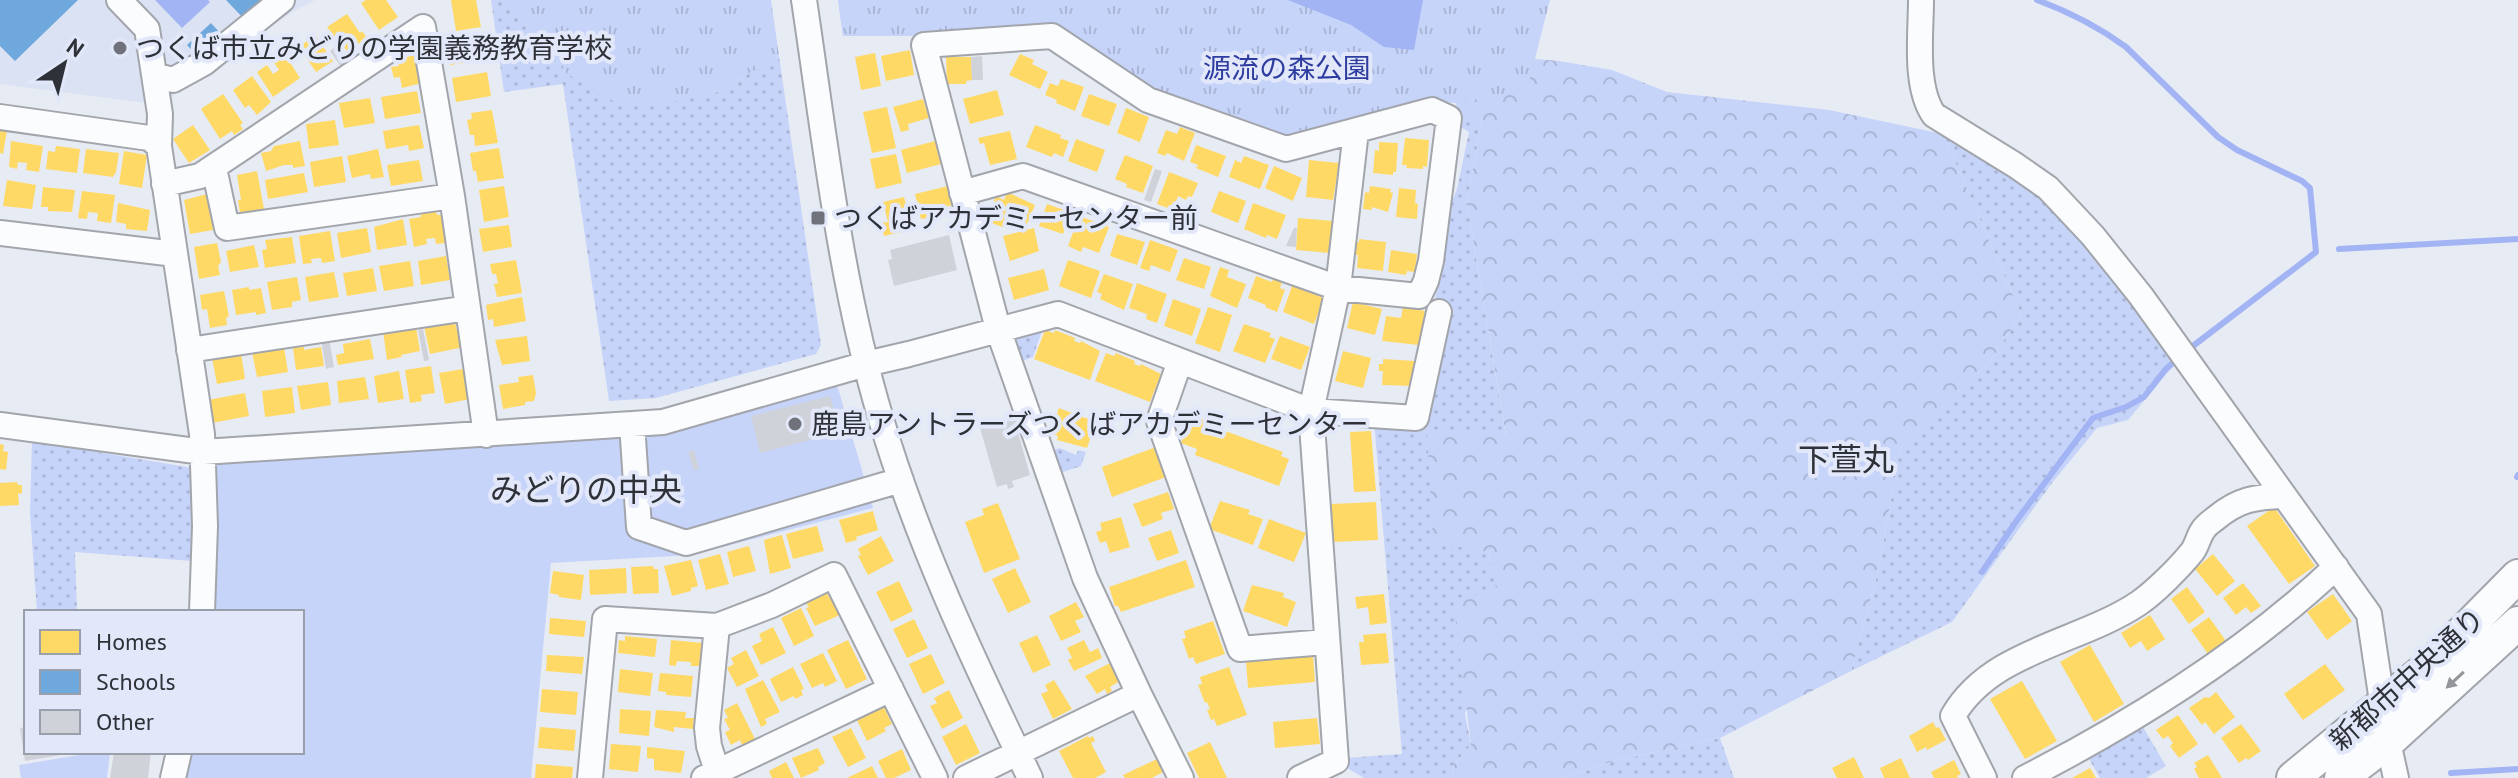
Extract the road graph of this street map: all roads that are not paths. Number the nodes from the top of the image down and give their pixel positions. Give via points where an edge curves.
1 (119, 0) edge
2 (282, 0) edge
3 (804, 0) edge
4 (1921, 0) edge
5 (154, 75) junction
6 (0, 117) edge
7 (1356, 131) junction
8 (159, 146) junction
9 (214, 168) junction
10 (164, 184) junction
11 (962, 193) junction
12 (452, 196) junction
13 (0, 233) edge
14 (175, 254) junction
15 (1338, 288) junction
16 (468, 308) junction
17 (1439, 312) dead end
18 (998, 329) junction
19 (189, 350) junction
20 (1180, 361) junction
21 (866, 364) junction
22 (1311, 411) junction
23 (632, 424) junction
24 (0, 425) edge
25 (486, 435) junction
26 (203, 452) junction
27 (901, 480) junction
28 (2284, 496) junction
29 (2336, 567) junction
30 (2518, 576) edge
31 (202, 610) edge
32 (2518, 623) edge
33 (717, 626) junction
34 (1326, 642) junction
35 (891, 689) junction
36 (1139, 694) junction
37 (2384, 705) junction
38 (2388, 742) junction
39 (1018, 753) junction
40 (179, 754) edge
41 (711, 775) edge
42 (173, 778) edge
43 (590, 778) edge
44 (935, 778) edge
45 (966, 778) edge
46 (1030, 778) edge
47 (1181, 778) edge
48 (1300, 778) edge
49 (1984, 778) edge
50 (2025, 778) edge
51 (2293, 778) edge
52 (2341, 778) edge
53 (2396, 778) edge

1 - 5 street via 147,29
2 - 5 street via 204,63 173,80
3 - 21 street
4 - 28 street via 1923,90 1934,115 2048,188 2074,213 2141,296
5 - 8 street
6 - 8 street via 149,138
7 - 11 street via 1286,149 1148,100 1052,36 924,45
7 - 15 street
7 - 15 street via 1432,110 1449,118 1431,261 1419,296
8 - 10 street
9 - 10 street
9 - 12 street via 227,228
9 - 12 street via 423,27
10 - 14 street
11 - 15 street via 1023,176
11 - 18 street
12 - 16 street
13 - 14 street
14 - 19 street
15 - 22 street
16 - 19 street
16 - 25 street
17 - 22 street via 1416,418
18 - 20 street via 1058,314
18 - 21 street
18 - 36 street via 1085,578
19 - 26 street
20 - 22 street
20 - 34 street via 1159,421 1240,649
21 - 23 street via 663,422
21 - 27 street
22 - 34 street
23 - 25 street
23 - 27 street via 639,527 686,543
24 - 26 street
25 - 26 street
26 - 31 street
27 - 39 street via 939,581
28 - 29 street
28 - 49 street via 2232,505 2204,528 2193,550 2143,601 1995,671 1959,704 1953,716
29 - 37 street via 2369,614
29 - 50 street via 2291,608 2180,690
30 - 37 main road, 新都市中央通り
32 -> 38 main road, 新都市中央通り
33 - 35 street via 834,575
33 - 41 street via 707,728
33 - 43 street via 605,619
34 - 48 street via 1336,761
35 - 41 street
35 - 44 street
36 - 39 street
36 - 47 street
37 - 38 street
37 - 51 main road, 新都市中央通り
38 - 52 main road, 新都市中央通り
38 - 53 street
39 - 45 street
39 - 46 street
40 - 42 street

